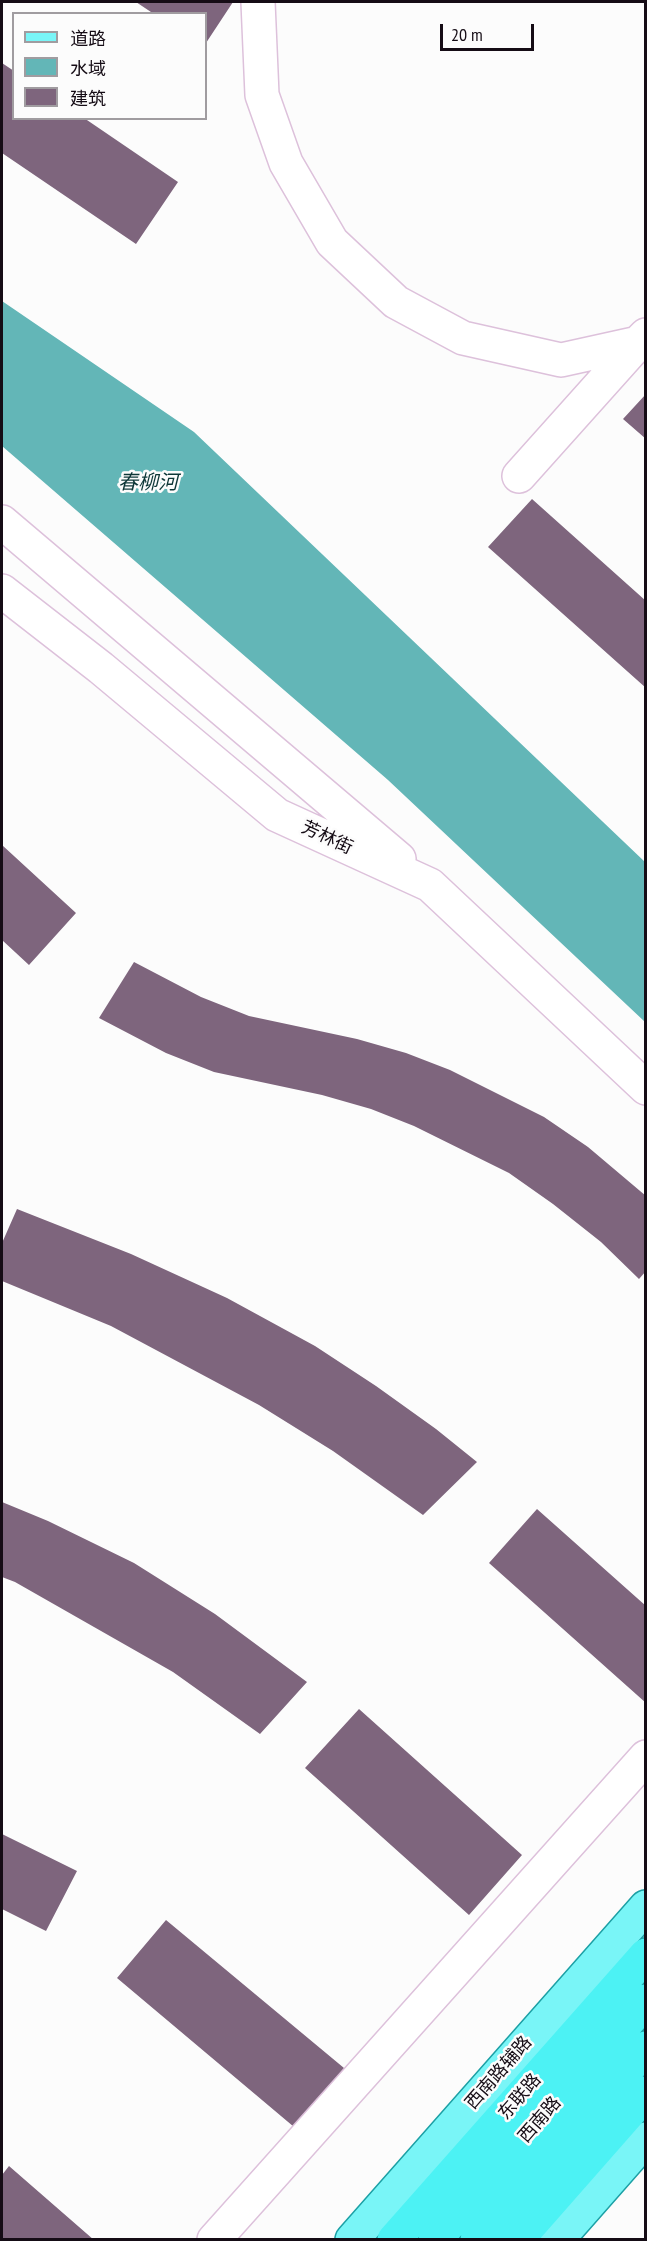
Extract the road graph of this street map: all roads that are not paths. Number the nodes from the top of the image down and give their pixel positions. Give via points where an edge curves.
1 (258, 2) edge
2 (642, 339) edge
3 (519, 476) dead end
4 (2, 522) edge
5 (2, 591) edge
6 (430, 885) junction
7 (645, 1088) edge
8 (645, 1757) edge
9 (645, 1907) edge
10 (645, 1955) edge
11 (645, 2001) edge
12 (645, 2048) edge
13 (645, 2093) edge
14 (645, 2139) edge
15 (530, 2180) junction
16 (214, 2240) edge
17 (352, 2240) edge
18 (394, 2240) edge
19 (435, 2240) edge
20 (477, 2240) edge
21 (511, 2240) edge
22 (517, 2240) edge
23 (557, 2240) edge

1 - 2 street via 262,95 286,163 332,242 396,302 463,338 561,360
2 - 3 street
4 - 6 street
5 - 6 street, 芳林街 via 278,815
6 - 7 street, 芳林街
8 - 16 street
9 - 17 main road, 西南路辅路
10 - 18 highway, 东联路
11 - 19 highway, 西南路
12 - 15 highway, 西南路
13 - 22 highway
14 - 23 main road
15 - 20 highway, 西南路
15 - 21 highway

